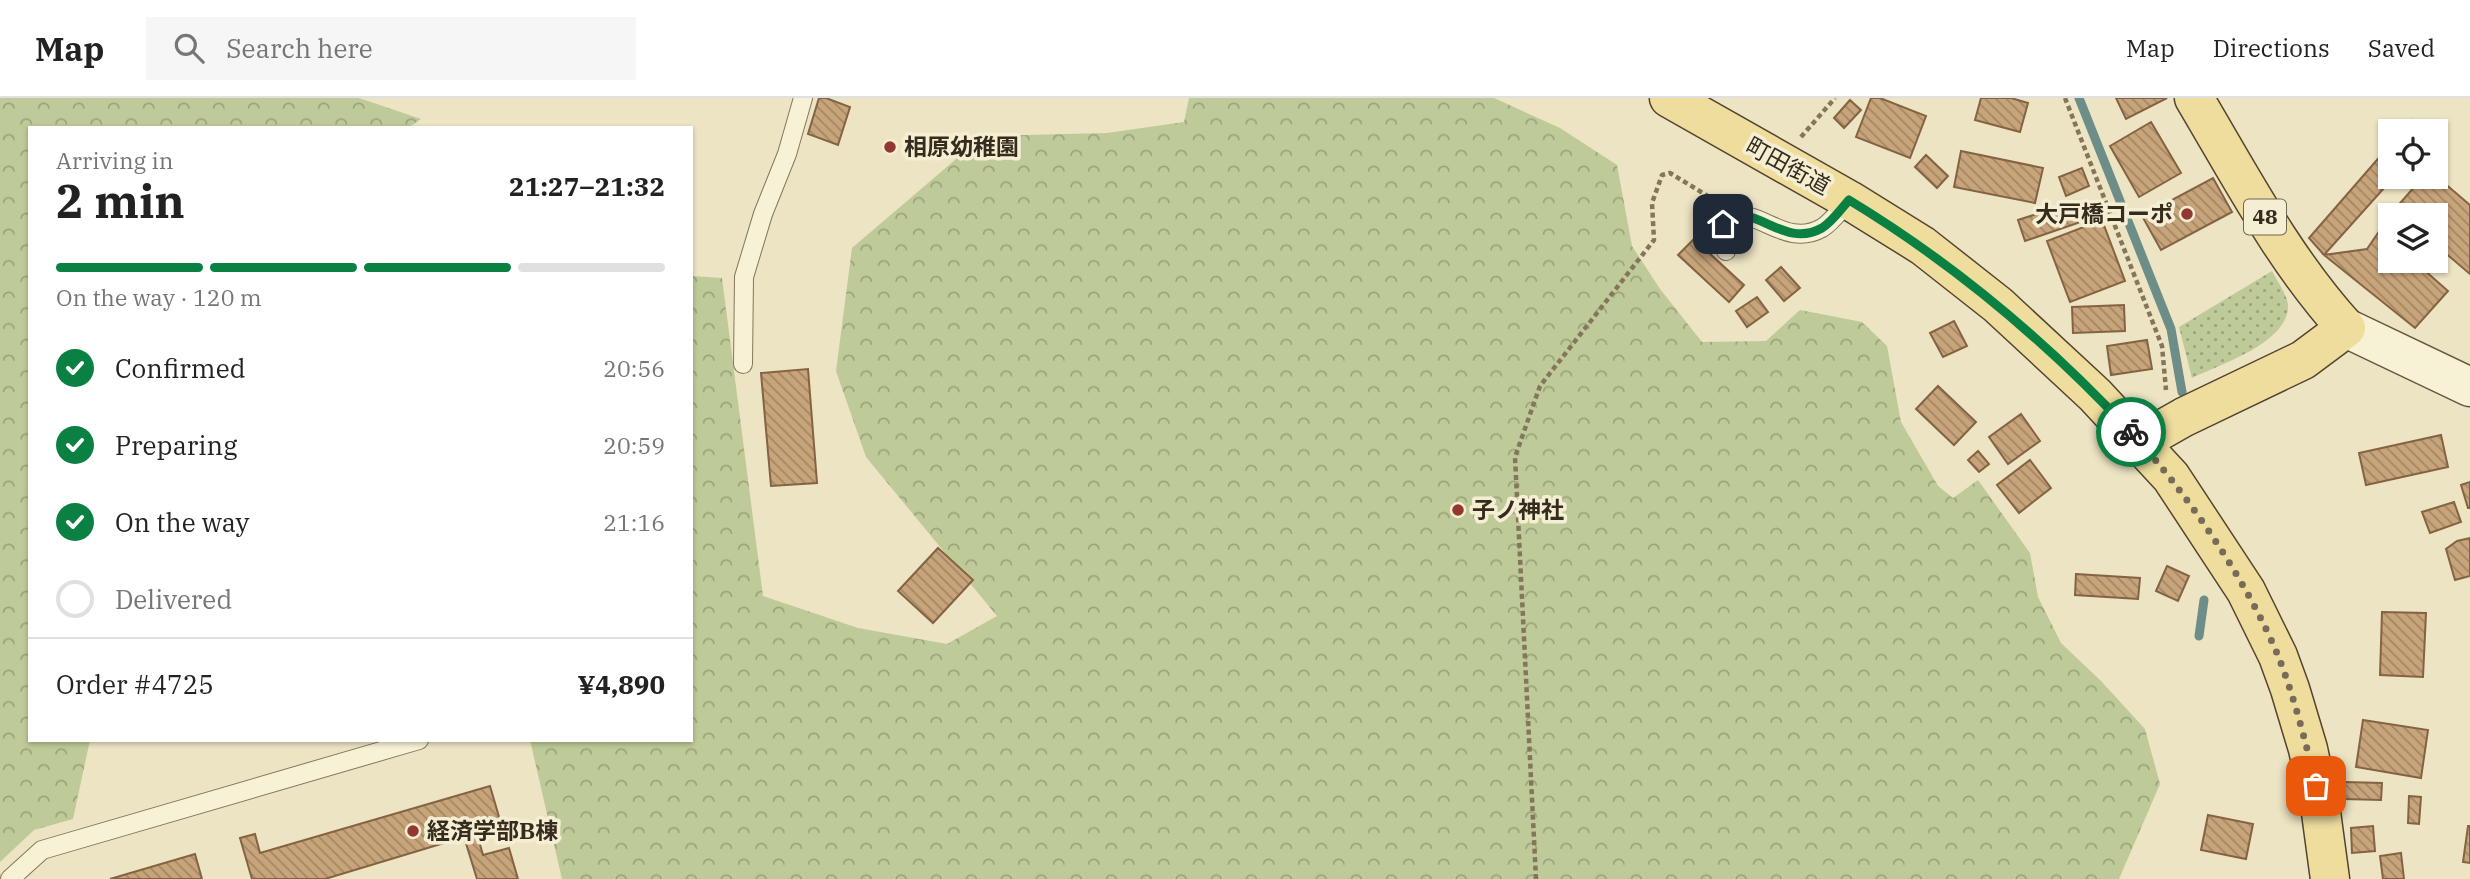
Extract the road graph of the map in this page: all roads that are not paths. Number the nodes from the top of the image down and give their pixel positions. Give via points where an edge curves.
1 (803, 98) edge
2 (1669, 98) edge
3 (2194, 98) edge
4 (1849, 200) junction
5 (1726, 251) dead end
6 (2346, 328) junction
7 (743, 363) dead end
8 (2470, 387) edge
9 (2155, 433) junction
10 (412, 742) edge
11 (10, 879) edge
12 (2330, 879) edge

1 - 7 lane via 744,277
2 - 4 main road, 町田街道
3 - 6 main road, 48 via 2277,236 2319,298
4 - 5 lane via 1825,227 1806,233 1785,233 1749,215 1739,215 1723,224
4 - 9 main road, 町田街道 via 1923,246 1998,305 2095,395
6 - 8 street
6 - 9 main road via 2303,360
9 - 12 main road, 町田街道 via 2171,477 2225,559 2278,656 2308,749
10 - 11 lane via 42,850

